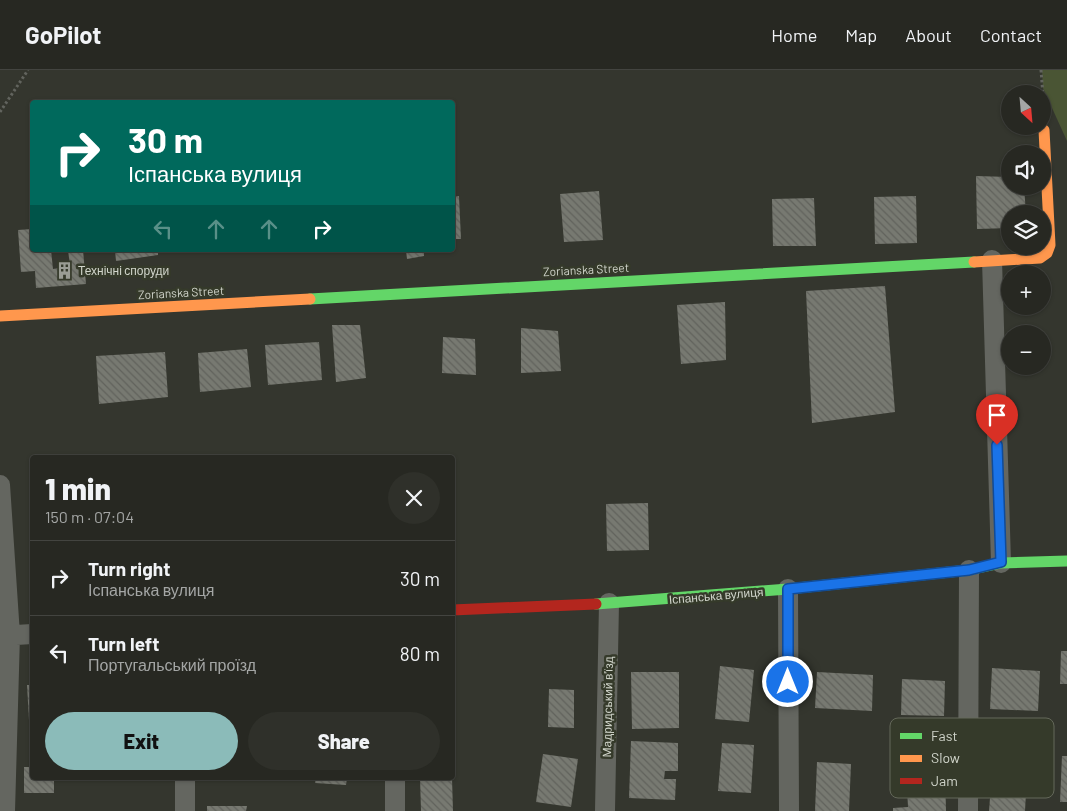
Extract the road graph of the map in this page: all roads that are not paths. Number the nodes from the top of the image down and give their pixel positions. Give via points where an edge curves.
1 (1044, 135) edge
2 (992, 260) junction
3 (0, 316) edge
4 (0, 484) edge
5 (1067, 561) edge
6 (1001, 562) junction
7 (969, 570) junction
8 (788, 589) junction
9 (608, 604) junction
10 (455, 610) edge
11 (30, 634) edge
12 (5, 635) edge
13 (968, 718) edge
14 (185, 780) edge
15 (395, 780) edge
16 (968, 798) edge
17 (5, 811) edge
18 (185, 811) edge
19 (395, 811) edge
20 (605, 811) edge
21 (789, 811) edge
22 (968, 811) edge

1 - 2 street, Zorianska Street via 1050,245 1047,253 1040,258
2 - 3 street, Zorianska Street
2 - 6 street
4 - 12 street
5 - 6 street, Іспанська вулиця
6 - 7 street, Іспанська вулиця
7 - 8 street, Іспанська вулиця
7 - 13 street
8 - 9 street, Іспанська вулиця
8 - 21 street
9 - 10 street, Іспанська вулиця
9 - 20 street, Мадридський в'їзд
11 - 12 street
12 - 17 street
14 - 18 street
15 - 19 street
16 - 22 street

